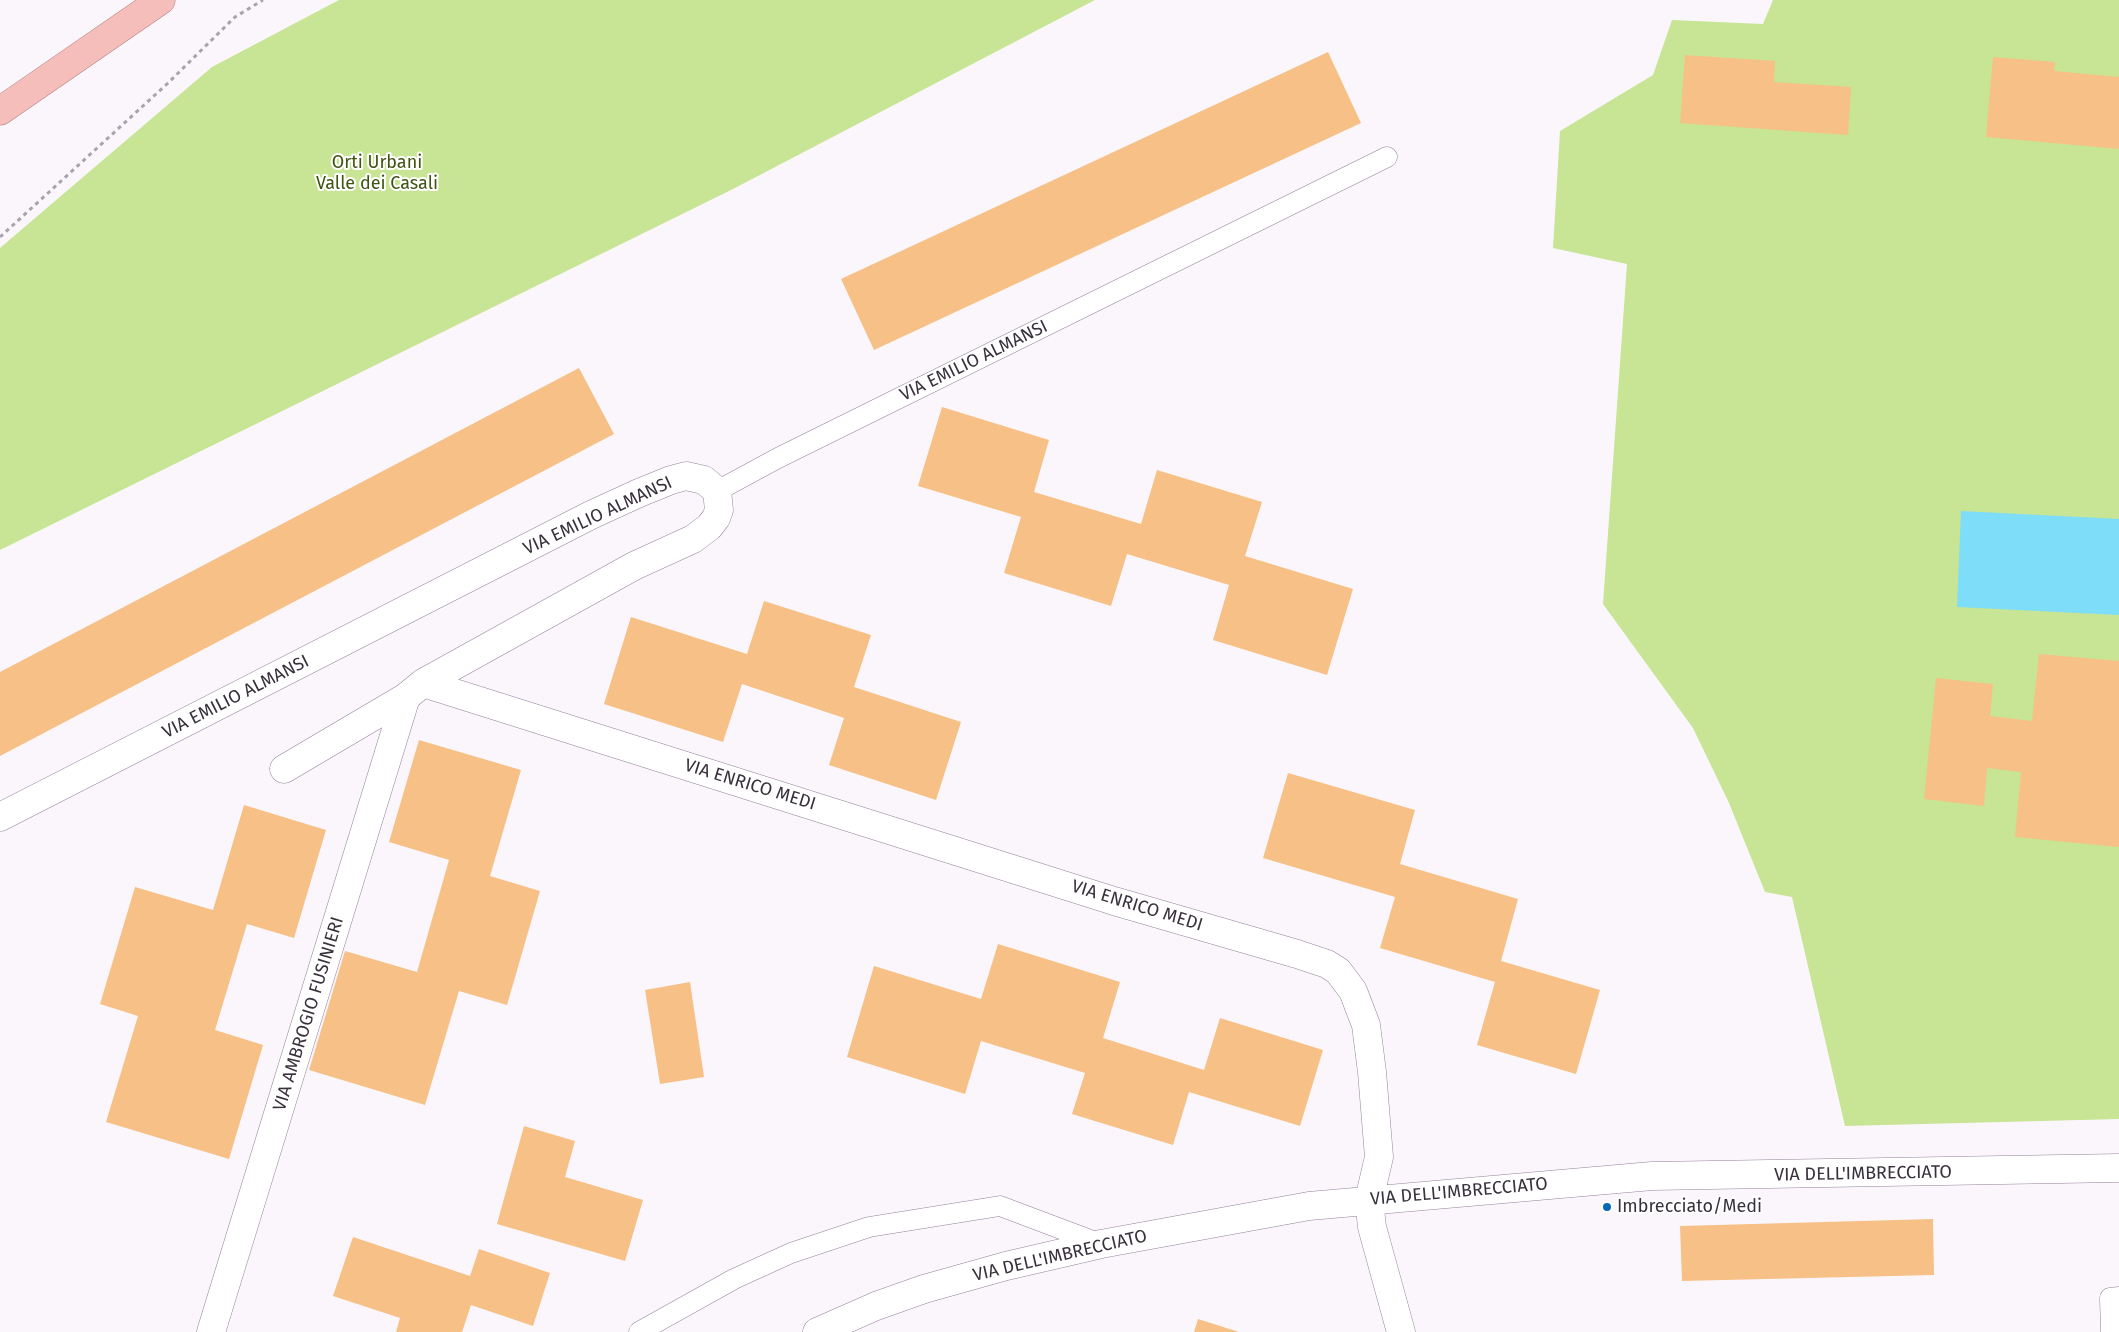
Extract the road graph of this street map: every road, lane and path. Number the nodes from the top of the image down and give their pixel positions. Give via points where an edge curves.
1 (161, 0) edge
2 (263, 0) edge
3 (0, 111) edge
4 (1387, 157) dead end
5 (0, 237) edge
6 (717, 491) junction
7 (414, 690) junction
8 (284, 769) dead end
9 (0, 817) edge
10 (2119, 1168) edge
11 (1369, 1200) junction
12 (1101, 1244) junction
13 (2119, 1297) edge
14 (2114, 1327) edge
15 (211, 1332) edge
16 (639, 1332) edge
17 (816, 1332) edge
18 (1401, 1332) edge

1 - 3 highway
2 - 5 path via 235,17
4 - 6 lane, VIA EMILIO ALMANSI via 786,453
6 - 7 street via 719,510 716,518 692,539 634,566
6 - 9 street, VIA EMILIO ALMANSI via 704,480 686,476 639,493
7 - 8 street
7 - 11 street, VIA ENRICO MEDI via 1327,964 1338,971 1356,996 1366,1025 1379,1157
7 - 15 street, VIA AMBROGIO FUSINIERI
10 - 11 street, VIA DELL'IMBRECCIATO via 1652,1176
11 - 12 street, VIA DELL'IMBRECCIATO via 1309,1206
11 - 18 street, VIA ENRICO MEDI via 1372,1227
12 - 16 lane via 1000,1206 869,1227 791,1253 742,1275
12 - 17 street, VIA DELL'IMBRECCIATO via 924,1289
13 - 14 lane via 2110,1298

